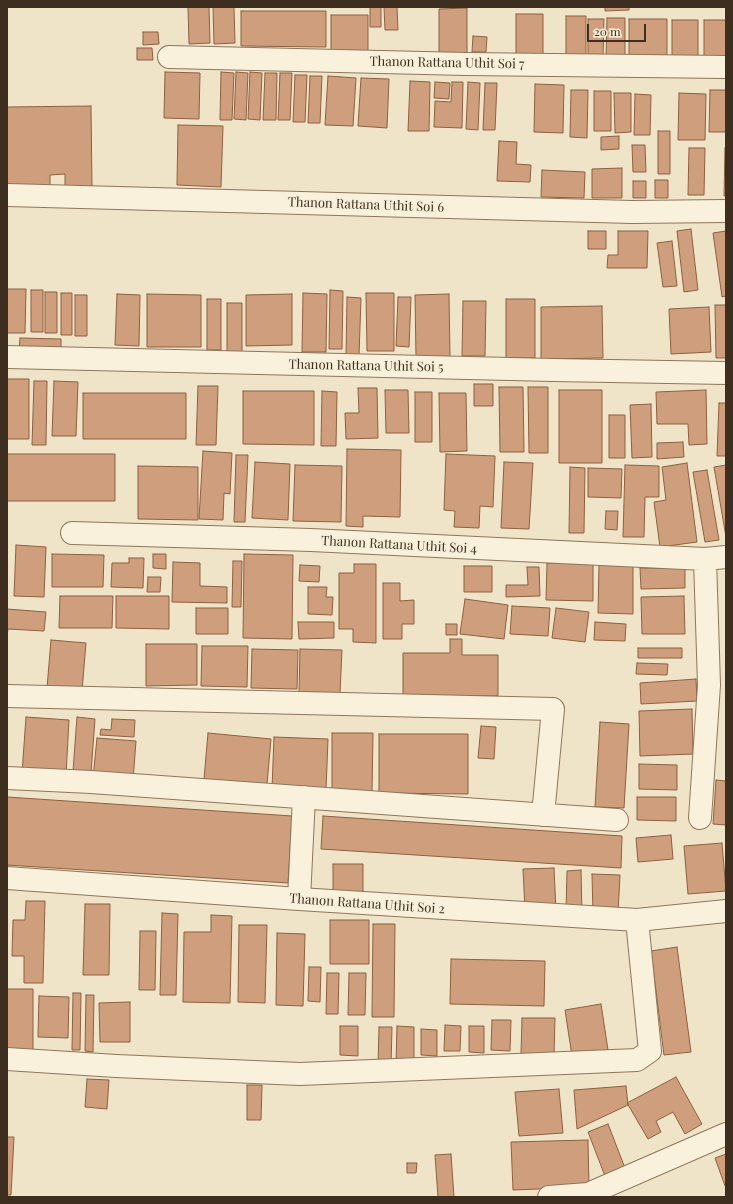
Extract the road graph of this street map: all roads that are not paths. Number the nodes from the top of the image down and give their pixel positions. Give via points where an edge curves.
1 (169, 57) dead end
2 (726, 67) edge
3 (7, 195) edge
4 (726, 211) edge
5 (7, 357) edge
6 (726, 373) edge
7 (72, 533) dead end
8 (726, 557) edge
9 (705, 559) junction
10 (717, 685) edge
11 (7, 696) edge
12 (7, 778) edge
13 (304, 797) junction
14 (543, 815) junction
15 (700, 818) dead end
16 (617, 820) dead end
17 (7, 878) edge
18 (299, 899) junction
19 (726, 911) edge
20 (637, 920) junction
21 (7, 1059) edge
22 (726, 1134) edge
23 (549, 1197) edge

1 - 2 street, Thanon Rattana Uthit Soi 7
3 - 4 street, Thanon Rattana Uthit Soi 6 via 632,212
5 - 6 street, Thanon Rattana Uthit Soi 5
7 - 9 street, Thanon Rattana Uthit Soi 4 via 311,540
8 - 9 street, Thanon Rattana Uthit Soi 4
9 - 10 street
10 - 15 street
11 - 14 street via 554,709
12 - 13 street
13 - 14 street
13 - 18 street
14 - 16 street
17 - 18 street, Thanon Rattana Uthit Soi 2
18 - 20 street, Thanon Rattana Uthit Soi 2
19 - 20 street, Thanon Rattana Uthit Soi 2
20 - 21 street via 650,1051 637,1060 300,1074
22 - 23 street via 588,1194

